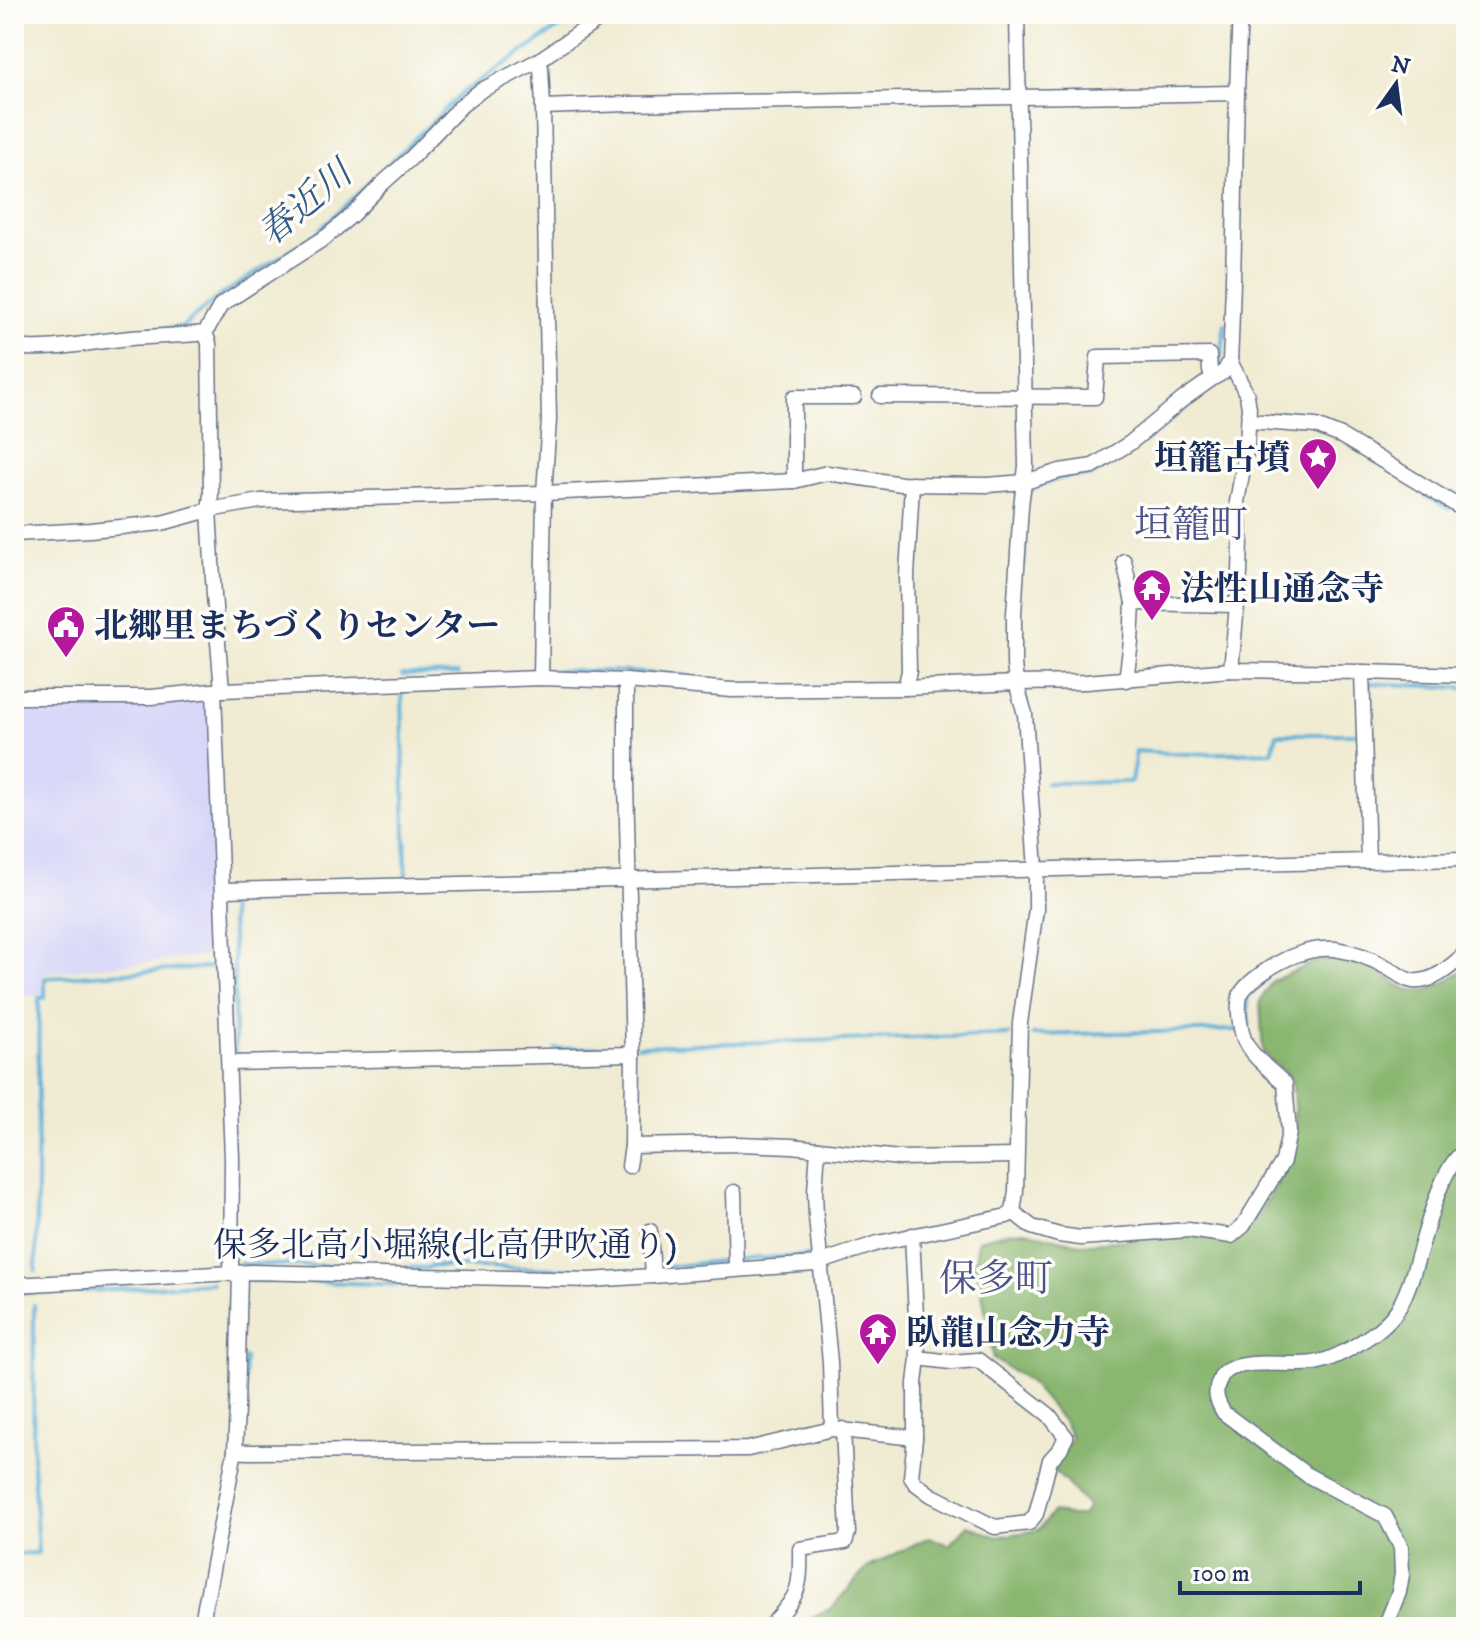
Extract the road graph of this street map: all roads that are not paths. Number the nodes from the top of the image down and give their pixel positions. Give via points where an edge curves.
1 (607, 14) edge
2 (1017, 14) edge
3 (1240, 14) edge
4 (539, 60) junction
5 (1236, 93) junction
6 (1019, 97) junction
7 (543, 107) junction
8 (205, 333) junction
9 (14, 347) edge
10 (1230, 361) junction
11 (1213, 378) junction
12 (880, 396) dead end
13 (854, 397) dead end
14 (1023, 397) junction
15 (1249, 421) junction
16 (794, 481) junction
17 (1025, 482) junction
18 (912, 484) junction
19 (544, 493) junction
20 (209, 510) junction
21 (1466, 511) edge
22 (14, 534) edge
23 (1124, 561) dead end
24 (1133, 603) junction
25 (1237, 605) junction
26 (1231, 670) junction
27 (1362, 672) junction
28 (1466, 675) edge
29 (541, 678) junction
30 (1126, 680) junction
31 (626, 681) junction
32 (1016, 683) junction
33 (906, 684) junction
34 (218, 690) junction
35 (14, 697) edge
36 (1466, 859) edge
37 (1368, 861) junction
38 (1041, 869) junction
39 (628, 880) junction
40 (223, 890) junction
41 (1466, 953) edge
42 (633, 1054) junction
43 (229, 1063) junction
44 (632, 1146) junction
45 (818, 1149) junction
46 (1466, 1150) edge
47 (1016, 1156) junction
48 (629, 1166) dead end
49 (734, 1192) dead end
50 (1016, 1214) junction
51 (650, 1231) dead end
52 (912, 1241) junction
53 (820, 1262) junction
54 (736, 1263) junction
55 (236, 1273) junction
56 (653, 1276) junction
57 (14, 1285) edge
58 (918, 1358) junction
59 (838, 1429) junction
60 (915, 1438) junction
61 (235, 1451) junction
62 (201, 1627) edge
63 (770, 1627) edge
64 (1385, 1627) edge

1 - 4 street
2 - 6 street
3 - 5 street
4 - 7 street
4 - 8 street via 462,105 326,237 221,305
5 - 6 street
5 - 10 street
6 - 7 street
6 - 14 street
7 - 19 street via 549,420
8 - 9 street
8 - 20 street
10 - 11 street
10 - 15 street via 1247,395
11 - 14 street via 1209,355 1098,357 1095,397
11 - 17 street via 1093,466
12 - 14 street
13 - 16 street via 794,397
14 - 17 street
15 - 21 street via 1316,426 1341,436
15 - 25 street via 1237,502
16 - 18 street via 827,473
16 - 19 street
17 - 18 street
17 - 32 street via 1014,614
18 - 33 street
19 - 20 street via 290,499
19 - 29 street
20 - 22 street via 162,523
20 - 34 street
23 - 24 street
24 - 25 street
24 - 30 street
25 - 26 street
26 - 27 street
26 - 30 street
27 - 28 street
27 - 37 street
29 - 31 street
29 - 34 street
30 - 32 street
31 - 33 street via 732,690
31 - 39 street
32 - 33 street
32 - 38 street via 1025,714
34 - 35 street via 151,697
34 - 40 street
36 - 37 street
37 - 38 street
38 - 39 street
38 - 47 street via 1020,1023
39 - 40 street
39 - 42 street
40 - 43 street
41 - 50 street via 1439,974 1414,981 1360,954 1321,949 1270,967 1244,989 1241,1030 1252,1052 1285,1084 1289,1132 1277,1173 1231,1236 1188,1230 1081,1238 1032,1227
42 - 43 street
42 - 44 street
43 - 55 street
44 - 45 street
44 - 48 street
45 - 47 street via 899,1158
45 - 53 street
46 - 64 street via 1449,1168 1415,1270 1399,1307 1382,1328 1316,1363 1248,1364 1228,1370 1216,1391 1224,1413 1307,1475 1385,1516 1393,1527 1401,1547 1402,1574
47 - 50 street
49 - 54 street
50 - 52 street, 保多北高小堀線(北高伊吹通り)
51 - 56 street
52 - 53 street, 保多北高小堀線(北高伊吹通り) via 878,1243
52 - 58 street
53 - 54 street, 保多北高小堀線(北高伊吹通り)
53 - 59 street
54 - 56 street, 保多北高小堀線(北高伊吹通り)
55 - 56 street, 保多北高小堀線(北高伊吹通り) via 590,1280
55 - 57 street, 保多北高小堀線(北高伊吹通り)
55 - 61 street
58 - 60 street
58 - 60 street via 978,1360 1049,1415 1066,1437 1050,1460 1029,1523 995,1527 915,1483
59 - 60 street
59 - 61 street via 748,1449
59 - 63 street via 845,1542 800,1549 798,1590
61 - 62 street

